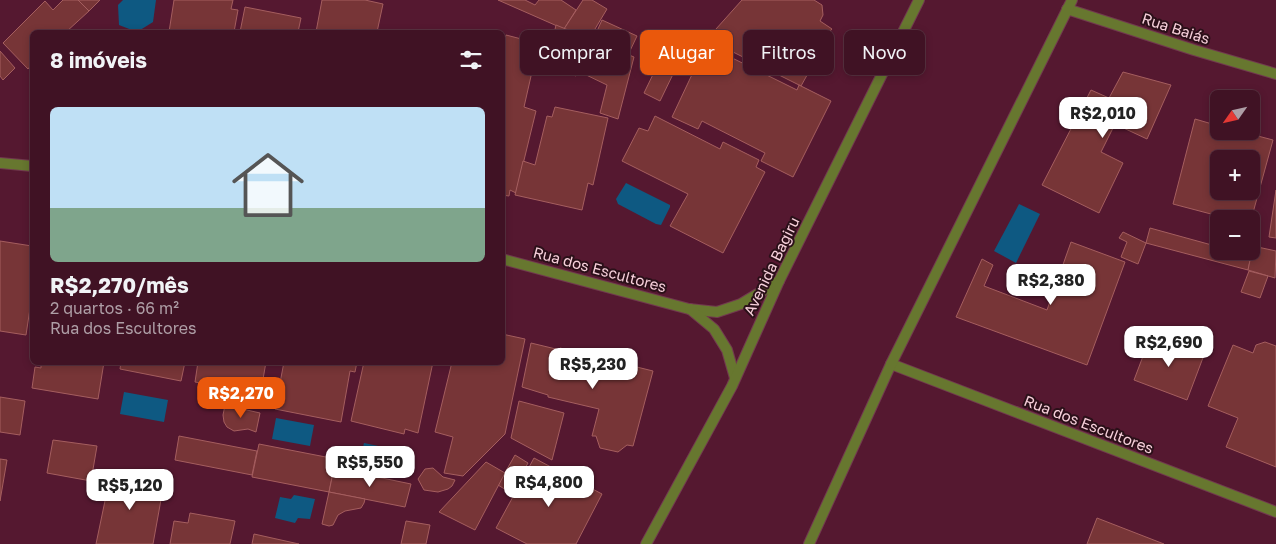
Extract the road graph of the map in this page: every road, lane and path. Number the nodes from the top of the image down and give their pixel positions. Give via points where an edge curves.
1 (919, 0) edge
2 (1069, 4) edge
3 (1276, 74) edge
4 (0, 163) edge
5 (30, 166) edge
6 (505, 260) edge
7 (779, 281) junction
8 (689, 309) junction
9 (891, 364) junction
10 (736, 378) junction
11 (1276, 512) edge
12 (646, 544) edge
13 (809, 544) edge

1 - 7 street, Avenida Bagiru
2 - 3 street, Rua Baiás via 1194,50
2 - 9 street
4 - 5 street
6 - 8 street, Rua dos Escultores
7 - 8 street, Rua dos Escultores via 741,304 717,312
7 - 10 street, Avenida Bagiru
8 - 10 street, Rua dos Escultores via 714,329 727,350
9 - 11 street, Rua dos Escultores
9 - 13 street
10 - 12 street, Avenida Bagiru

